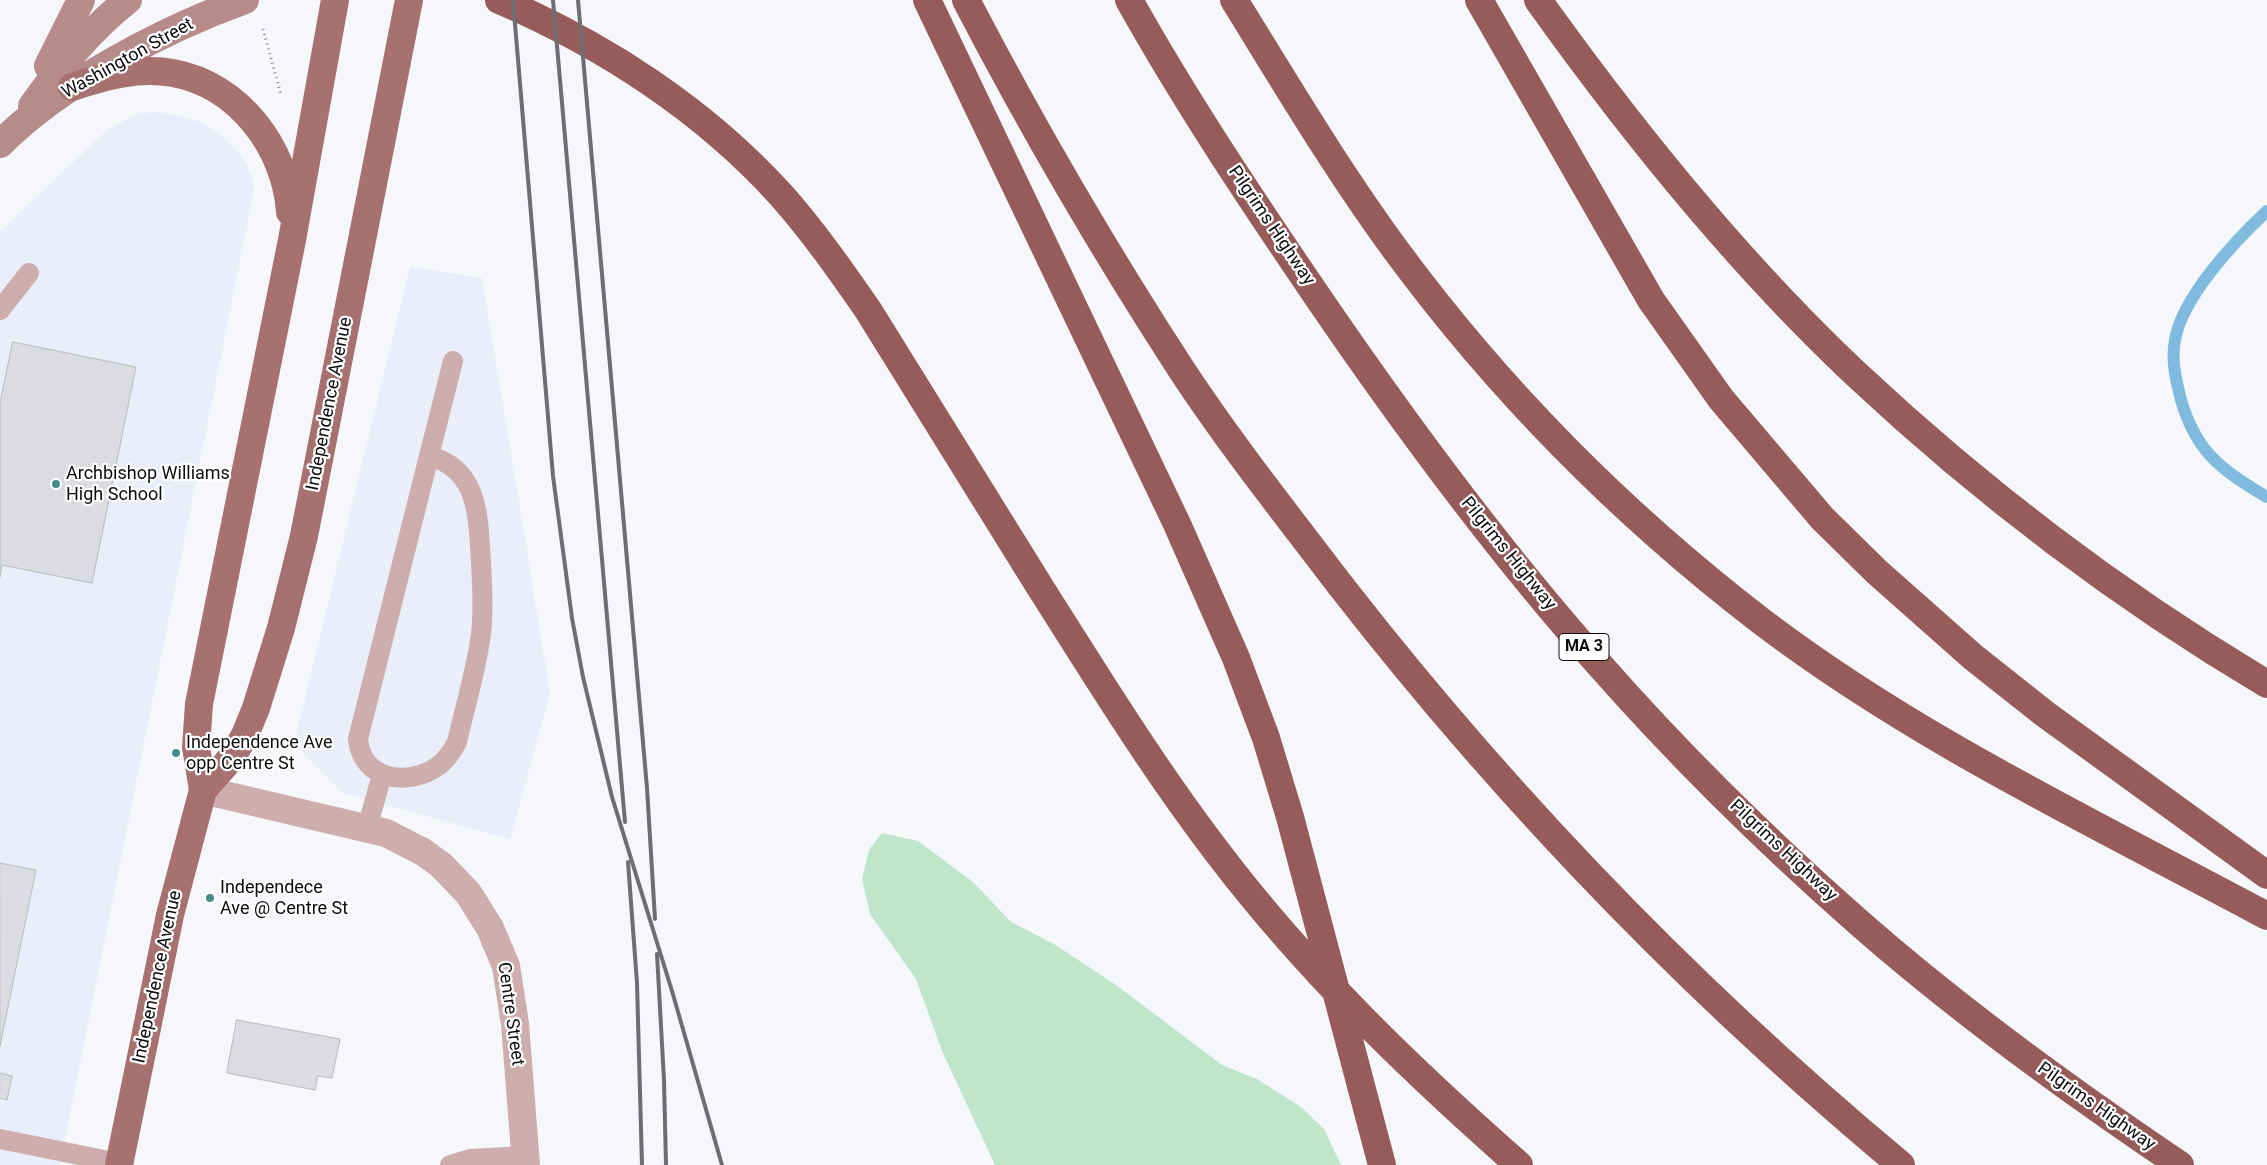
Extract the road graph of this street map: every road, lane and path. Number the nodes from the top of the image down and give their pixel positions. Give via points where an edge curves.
1 (82, 0) edge
2 (128, 0) edge
3 (245, 0) edge
4 (335, 0) edge
5 (408, 0) edge
6 (499, 0) edge
7 (928, 0) edge
8 (966, 0) edge
9 (1129, 0) edge
10 (1234, 0) edge
11 (1479, 0) edge
12 (1538, 0) edge
13 (262, 26) dead end
14 (72, 87) junction
15 (282, 99) dead end
16 (8, 136) edge
17 (292, 240) junction
18 (28, 274) dead end
19 (0, 310) edge
20 (453, 361) dead end
21 (429, 456) junction
22 (2267, 684) edge
23 (382, 775) junction
24 (204, 790) junction
25 (367, 828) junction
26 (2267, 875) edge
27 (2267, 916) edge
28 (1462, 1115) junction
29 (0, 1139) edge
30 (526, 1161) edge
31 (119, 1164) edge
32 (450, 1165) edge
33 (1382, 1165) edge
34 (1519, 1165) edge
35 (1523, 1165) edge
36 (1902, 1165) edge
37 (2180, 1165) edge

1 - 16 street
2 - 16 street, Washington Street via 72,54
3 - 14 street, Washington Street via 160,37
4 - 17 main road, Independence Avenue
5 - 24 main road, Independence Avenue via 293,583 267,676 245,735 232,757
6 - 28 highway via 564,30 629,69 723,139 781,196 827,251 858,295 1147,755 1218,853 1334,991
7 - 33 highway via 1177,524 1236,658 1266,738 1290,817
8 - 36 highway via 1034,127 1185,374 1359,611 1501,778 1608,894 1814,1090
9 - 37 highway, Pilgrims Highway / MA 3 via 1241,183 1374,379 1501,548 1595,661 1703,775 1856,920 2025,1057
10 - 27 highway via 1362,203 1458,329 1559,441 1668,544 1763,622 1876,700 1984,764
11 - 26 highway via 1650,300 1722,399 1822,518 1972,657
12 - 22 highway via 1673,177 1742,256 1855,373 1984,486 2080,560 2190,638
13 - 15 path
14 - 16 street, Washington Street
14 - 17 main road via 124,72 172,73 196,79 234,102 264,135 276,155 289,197
17 - 24 main road, Independence Avenue via 199,704 196,747
18 - 19 lane
20 - 21 lane
21 - 23 lane via 358,739 364,761
21 - 23 lane via 441,459 462,476 476,507 482,591 481,634 457,742 449,756 425,773
23 - 25 lane
24 - 25 street, Centre Street
24 - 31 main road, Independence Avenue via 170,915
25 - 30 street, Centre Street via 386,833 441,865 481,911 500,947 511,991
28 - 34 highway
28 - 35 highway
29 - 31 lane
30 - 32 lane via 470,1159

